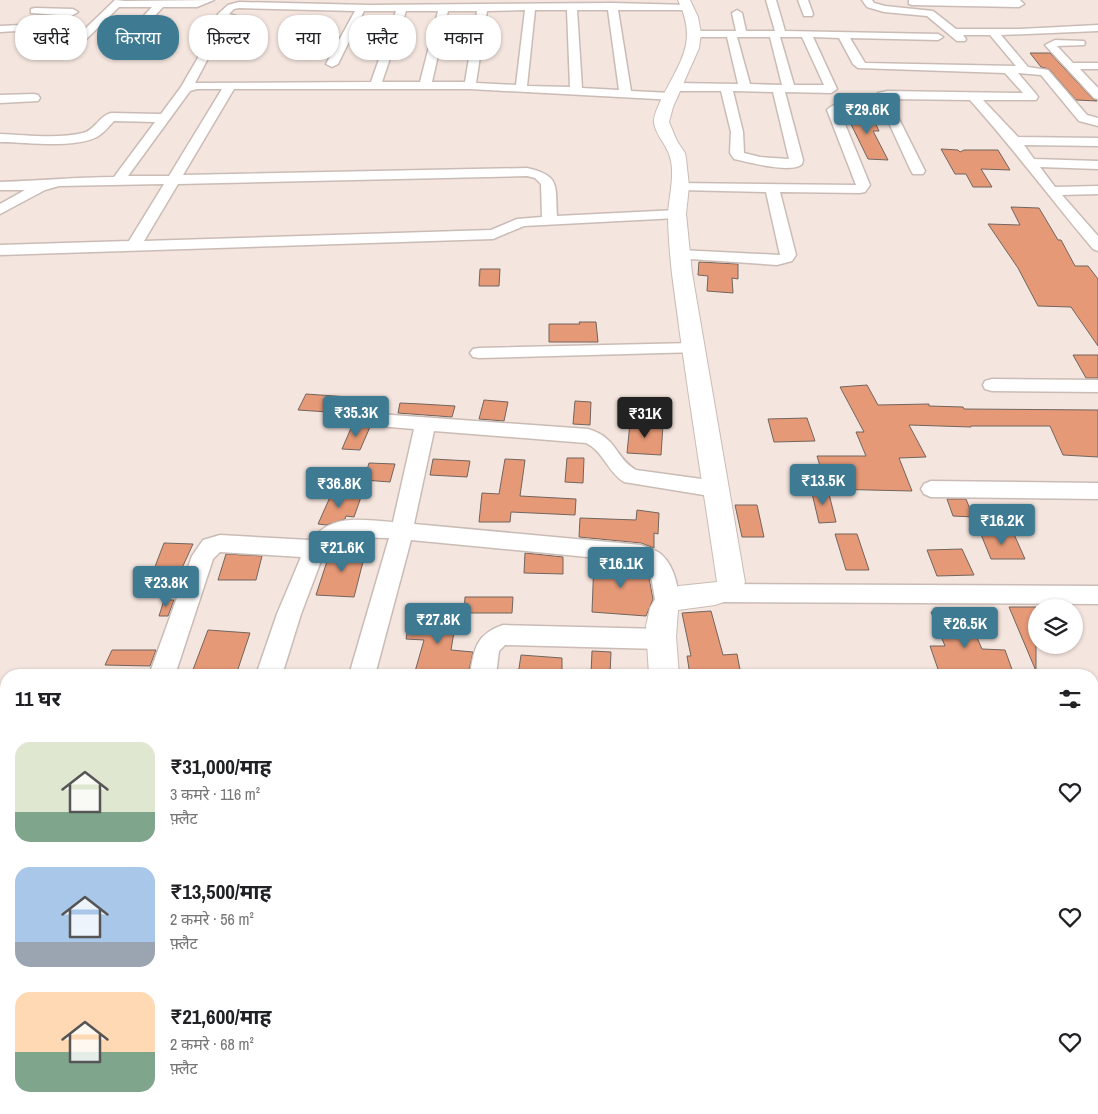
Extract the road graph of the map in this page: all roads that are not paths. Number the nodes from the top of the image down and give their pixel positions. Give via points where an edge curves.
1 (209, 0) edge
2 (771, 0) edge
3 (803, 0) edge
4 (867, 0) edge
5 (1014, 0) edge
6 (934, 1) edge
7 (119, 2) edge
8 (912, 2) dead end
9 (232, 3) edge
10 (686, 3) edge
11 (160, 4) junction
12 (612, 6) junction
13 (444, 7) junction
14 (484, 7) junction
15 (530, 7) junction
16 (572, 7) junction
17 (362, 8) junction
18 (402, 8) junction
19 (35, 11) dead end
20 (69, 12) junction
21 (84, 12) dead end
22 (96, 12) dead end
23 (108, 12) junction
24 (737, 13) dead end
25 (808, 14) dead end
26 (150, 15) edge
27 (223, 15) edge
28 (1098, 28) edge
29 (0, 29) edge
30 (87, 32) edge
31 (953, 32) junction
32 (993, 32) junction
33 (694, 34) junction
34 (736, 34) junction
35 (777, 34) junction
36 (806, 34) junction
37 (843, 35) junction
38 (938, 37) dead end
39 (961, 39) dead end
40 (1088, 43) dead end
41 (201, 60) edge
42 (332, 64) dead end
43 (1070, 66) junction
44 (1098, 66) edge
45 (1009, 70) junction
46 (1025, 70) junction
47 (425, 85) junction
48 (230, 86) junction
49 (375, 86) junction
50 (470, 86) junction
51 (726, 87) junction
52 (745, 87) junction
53 (186, 88) junction
54 (783, 88) junction
55 (521, 89) junction
56 (576, 92) junction
57 (673, 92) junction
58 (626, 94) junction
59 (1098, 95) edge
60 (974, 97) junction
61 (34, 98) dead end
62 (0, 99) edge
63 (888, 109) junction
64 (164, 118) junction
65 (1098, 122) edge
66 (0, 138) edge
67 (1014, 141) junction
68 (1098, 142) edge
69 (1030, 163) junction
70 (1098, 165) edge
71 (918, 171) dead end
72 (174, 180) junction
73 (118, 182) junction
74 (46, 184) junction
75 (0, 186) edge
76 (680, 186) junction
77 (772, 188) junction
78 (1098, 190) edge
79 (1051, 191) junction
80 (0, 210) edge
81 (678, 214) junction
82 (550, 220) junction
83 (134, 246) junction
84 (1098, 246) edge
85 (0, 250) edge
86 (680, 255) junction
87 (693, 348) junction
88 (479, 353) dead end
89 (992, 385) dead end
90 (1098, 386) edge
91 (337, 417) dead end
92 (425, 425) junction
93 (716, 489) junction
94 (931, 489) dead end
95 (1098, 492) edge
96 (402, 531) junction
97 (315, 548) junction
98 (721, 593) junction
99 (1098, 594) edge
100 (667, 603) junction
101 (661, 639) junction
102 (164, 669) edge
103 (271, 669) edge
104 (364, 669) edge
105 (484, 669) edge
106 (664, 669) edge

1 - 11 street via 197,4
2 - 35 street
3 - 25 street
4 - 31 street via 870,5 884,9 929,13
5 - 6 street via 1018,4
6 - 8 street
7 - 11 street
7 - 23 street
9 - 17 street
9 - 27 street
10 - 12 street
10 - 33 street
11 - 26 street
12 - 16 street
12 - 58 street
13 - 14 street
13 - 18 street
13 - 47 street
14 - 15 street
14 - 50 street
15 - 16 street
15 - 55 street
16 - 56 street
17 - 18 street
17 - 42 street
18 - 49 street
19 - 20 street
20 - 21 street
20 - 29 street via 45,27
22 - 23 street
23 - 30 street
24 - 34 street
28 - 32 street
31 - 32 street
31 - 39 street
32 - 46 street
33 - 34 street
33 - 57 street via 690,57
34 - 35 street
34 - 52 street
35 - 36 street
35 - 54 street
36 - 37 street
36 - 54 street via 831,89
37 - 38 street
37 - 45 street via 862,66
40 - 43 street via 1050,45
41 - 53 street
43 - 44 street
43 - 59 street
45 - 46 street
45 - 60 street via 1031,98
46 - 65 street via 1046,73 1084,118
47 - 49 street
47 - 50 street
48 - 49 street
48 - 53 street
48 - 72 street
50 - 55 street
51 - 52 street
51 - 54 street via 739,156 795,164
51 - 57 street
52 - 54 street
53 - 64 street
55 - 56 street
56 - 58 street
57 - 58 street
57 - 76 street via 660,122 677,153
60 - 63 street via 884,95 882,98
60 - 67 street
61 - 62 street
63 - 71 street
63 - 77 street via 843,107 833,110 862,187 854,190
64 - 66 street via 111,116 94,134 81,138
64 - 73 street
67 - 68 street
67 - 69 street
69 - 70 street
69 - 79 street
72 - 73 street
72 - 82 street via 527,172 540,175 548,183
72 - 83 street
73 - 74 street
74 - 75 street
74 - 80 street
76 - 77 street
76 - 81 street
77 - 86 street via 788,255 786,258
78 - 79 street
79 - 84 street
81 - 82 street
81 - 86 street
82 - 83 street via 522,222 493,234
83 - 85 street
86 - 87 street
87 - 88 street
87 - 93 street
89 - 90 street
91 - 92 street
92 - 93 street via 594,438 604,446 622,472 631,477
92 - 96 street
93 - 98 street via 731,582 729,589
94 - 95 street
96 - 97 street via 339,530 328,535
96 - 100 street via 651,556 661,568
96 - 104 street
97 - 102 street via 228,543 211,546 203,556
97 - 103 street via 288,614
98 - 99 street
98 - 100 street via 680,597
100 - 101 street via 663,610
101 - 105 street via 503,635 486,649
101 - 106 street

